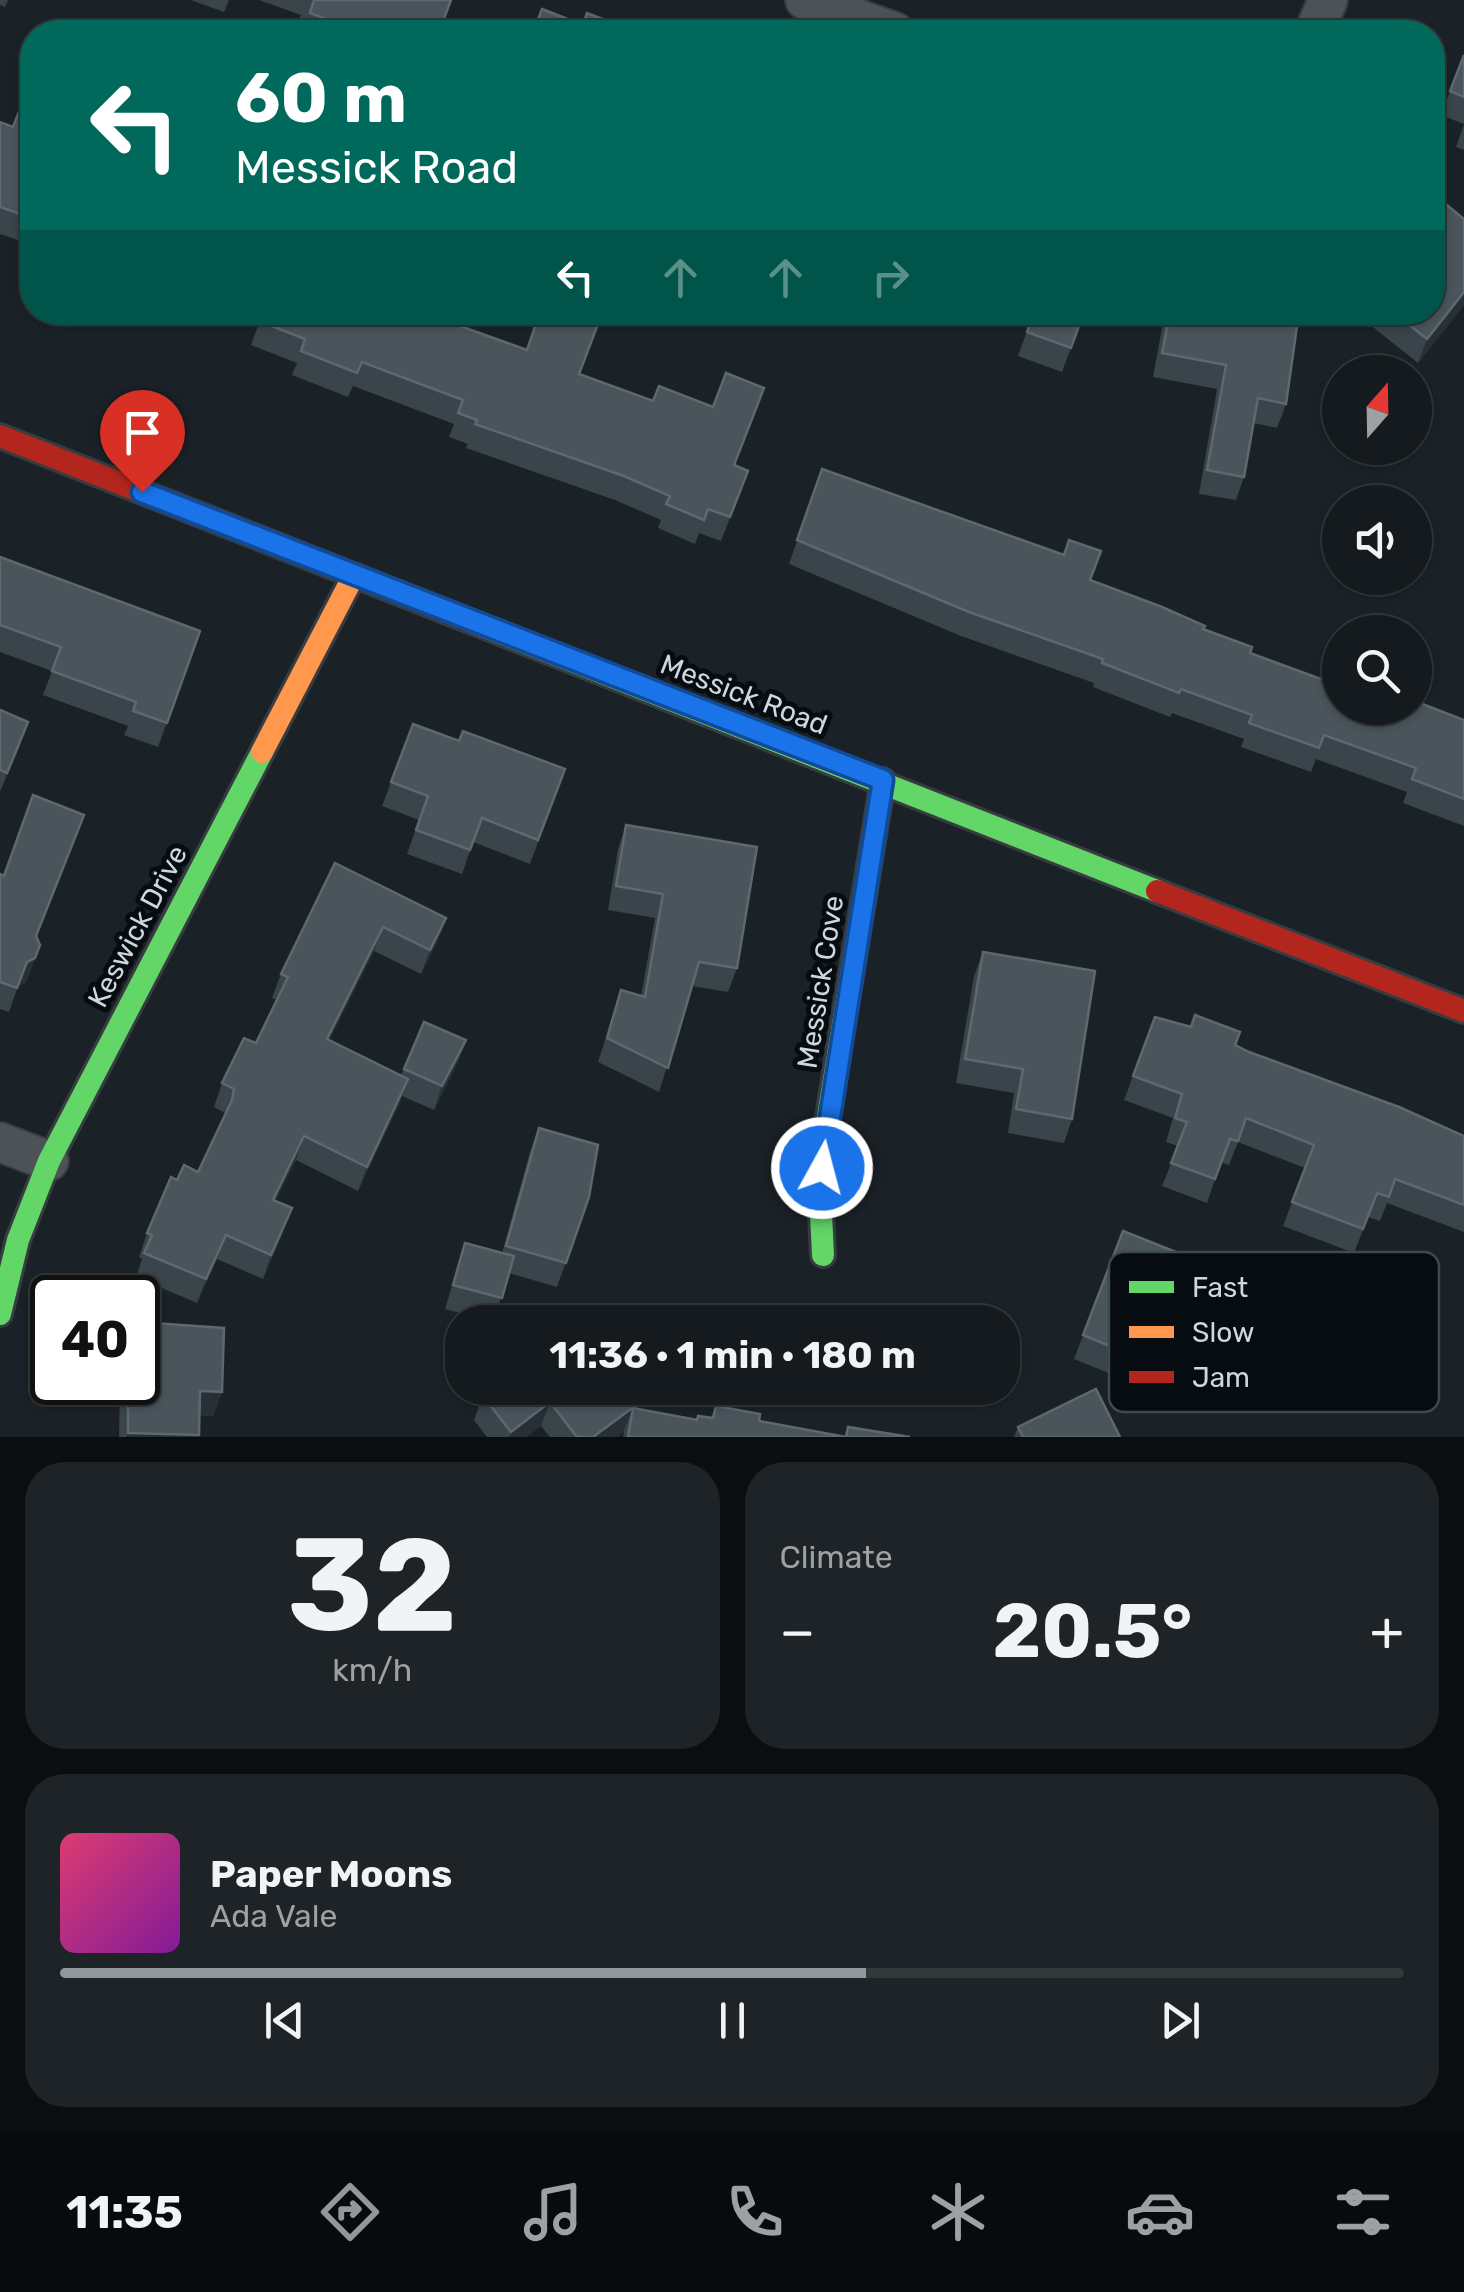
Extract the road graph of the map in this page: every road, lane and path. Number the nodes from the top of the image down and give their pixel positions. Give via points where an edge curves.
1 (805, 0) edge
2 (861, 20) edge
3 (0, 436) edge
4 (354, 575) junction
5 (883, 780) junction
6 (1464, 1011) edge
7 (0, 1142) edge
8 (48, 1160) junction
9 (823, 1255) dead end
10 (0, 1314) edge

1 - 2 street
3 - 4 street, Messick Road
4 - 5 street, Messick Road
4 - 8 street, Keswick Drive
5 - 6 street, Messick Road
5 - 9 street, Messick Cove via 824,1141
7 - 8 street
8 - 10 street, Keswick Drive

